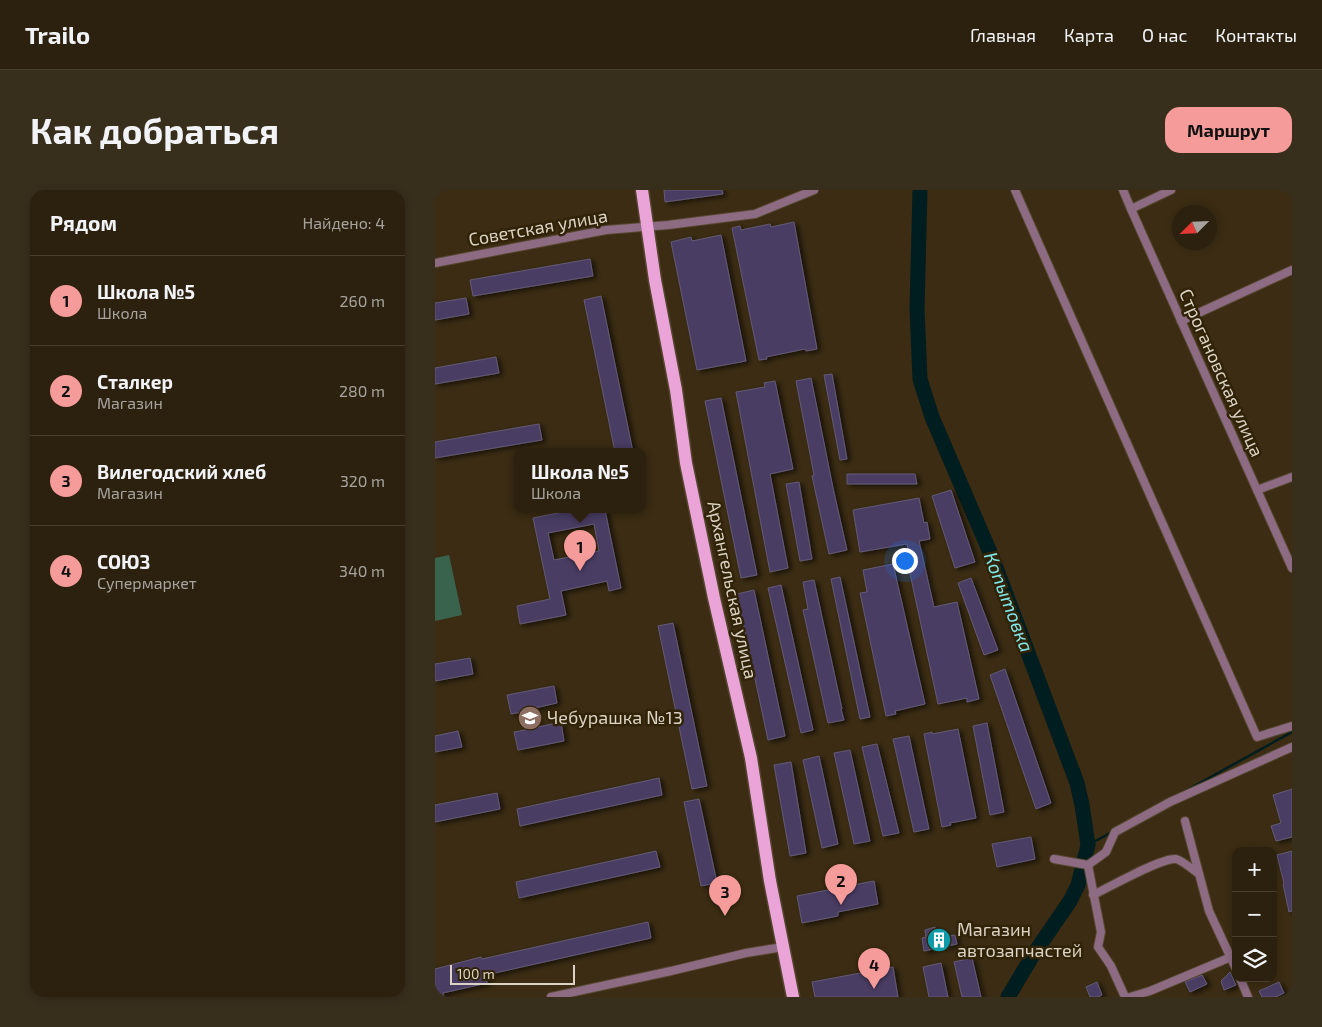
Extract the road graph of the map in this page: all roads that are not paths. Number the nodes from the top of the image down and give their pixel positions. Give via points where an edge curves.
1 (642, 190) edge
2 (814, 190) edge
3 (1015, 190) edge
4 (1123, 190) edge
5 (1171, 190) edge
6 (1131, 209) junction
7 (647, 227) junction
8 (435, 262) edge
9 (1292, 270) edge
10 (1181, 321) junction
11 (1292, 477) edge
12 (1257, 490) junction
13 (1292, 568) edge
14 (1292, 726) edge
15 (1292, 748) edge
16 (1185, 821) dead end
17 (1054, 859) dead end
18 (1087, 865) junction
19 (1199, 874) junction
20 (1092, 894) junction
21 (783, 947) junction
22 (1231, 957) joint
23 (1242, 982) edge
24 (551, 997) edge
25 (793, 997) edge
26 (1125, 997) edge
27 (1131, 997) edge
28 (1248, 997) edge

1 - 7 main road, Архангельская улица
2 - 7 street, Советская улица via 755,214
3 - 14 street via 1257,736
4 - 6 street, Строгановская улица
5 - 6 street
6 - 10 street, Строгановская улица
7 - 8 street, Советская улица via 606,230
7 - 21 main road, Архангельская улица via 687,463 751,758
9 - 10 street
10 - 12 street, Строгановская улица
11 - 12 street
12 - 13 street, Строгановская улица
15 - 18 street via 1170,802 1115,832 1106,852
16 - 19 street
17 - 18 street
18 - 20 street
19 - 20 street via 1177,859 1166,860
19 - 22 street via 1209,911
20 - 26 street via 1101,932 1099,947
21 - 24 street
21 - 25 main road, Архангельская улица
22 - 27 street
23 - 28 street

